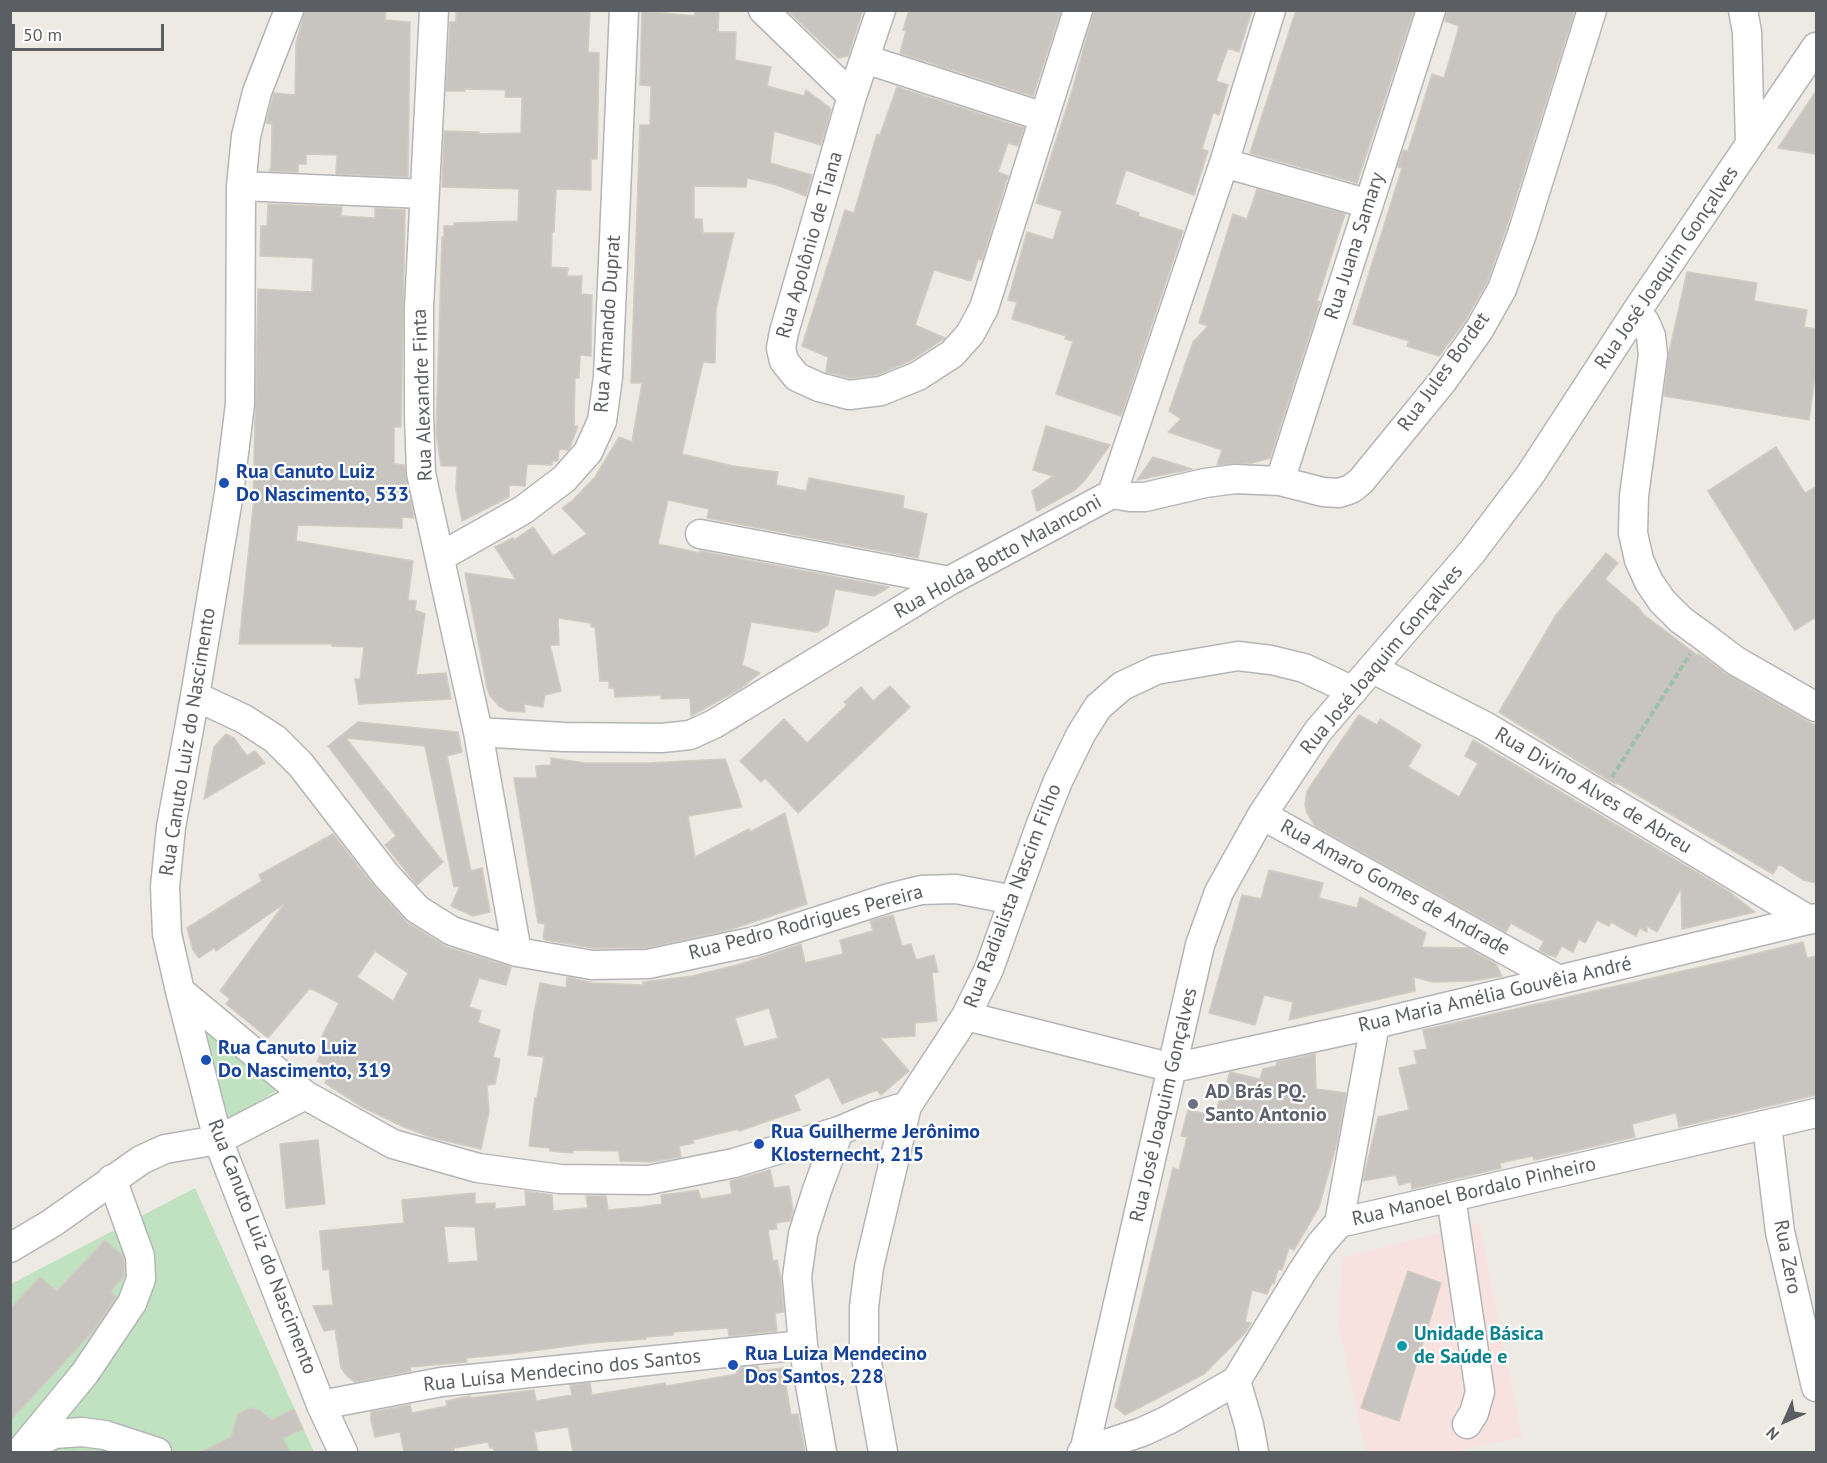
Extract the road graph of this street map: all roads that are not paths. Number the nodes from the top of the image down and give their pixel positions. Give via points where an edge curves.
1 (289, 10) edge
2 (435, 10) edge
3 (624, 10) edge
4 (763, 10) edge
5 (881, 10) edge
6 (1078, 10) edge
7 (1271, 10) edge
8 (1431, 10) edge
9 (1592, 10) edge
10 (1743, 10) edge
11 (1816, 47) edge
12 (865, 59) junction
13 (852, 96) junction
14 (1044, 117) junction
15 (1750, 143) junction
16 (1224, 163) junction
17 (241, 186) junction
18 (424, 194) junction
19 (1369, 204) junction
20 (1636, 312) junction
21 (1280, 481) junction
22 (1112, 494) junction
23 (699, 534) dead end
24 (440, 557) junction
25 (949, 581) junction
26 (1373, 669) junction
27 (1353, 691) junction
28 (195, 696) junction
29 (1816, 707) edge
30 (478, 732) junction
31 (1262, 814) junction
32 (1014, 900) junction
33 (1813, 919) edge
34 (517, 952) junction
35 (1559, 980) junction
36 (180, 991) junction
37 (966, 1016) junction
38 (1375, 1024) junction
39 (1173, 1068) junction
40 (305, 1095) junction
41 (907, 1106) junction
42 (1816, 1113) edge
43 (1767, 1125) junction
44 (839, 1131) junction
45 (218, 1140) junction
46 (112, 1179) junction
47 (1450, 1197) junction
48 (1339, 1223) junction
49 (10, 1248) edge
50 (803, 1345) junction
51 (1815, 1375) edge
52 (1236, 1381) junction
53 (321, 1405) junction
54 (1467, 1424) dead end
55 (1144, 1442) edge
56 (20, 1452) edge
57 (157, 1452) edge
58 (343, 1452) edge
59 (822, 1452) edge
60 (883, 1452) edge
61 (1083, 1452) edge
62 (1254, 1452) edge

1 - 17 street, Rua Canuto Luiz do Nascimento via 257,92 246,136
2 - 18 street, Rua Alexandre Finta
3 - 24 street, Rua Armando Duprat via 608,377 602,421 588,452 564,479 523,510
4 - 13 street
5 - 12 street, Rua Apolônio de Tiana
6 - 14 street, Rua Apolônio de Tiana
7 - 16 street, Rua Holda Botto Malanconi
8 - 19 street, Rua Juana Samary
9 - 21 street, Rua Jules Bordet via 1522,234 1502,289 1479,330 1442,382 1351,489 1323,492
10 - 15 street
11 - 15 street, Rua José Joaquim Gonçalves
12 - 13 street, Rua Apolônio de Tiana
12 - 14 street
13 - 14 street, Rua Apolônio de Tiana via 781,348 784,361 797,377 849,394 881,391 918,376 952,354 970,334 984,308
15 - 20 street, Rua José Joaquim Gonçalves
16 - 19 street
16 - 22 street, Rua Holda Botto Malanconi
17 - 18 street
17 - 28 street, Rua Canuto Luiz do Nascimento via 240,404
18 - 24 street, Rua Alexandre Finta via 419,415 422,474
19 - 21 street, Rua Juana Samary
20 - 26 street, Rua José Joaquim Gonçalves via 1530,475 1472,552
20 - 29 street via 1651,336 1653,355 1634,496 1633,533 1649,582 1662,601 1702,636 1736,661
21 - 22 street, Rua Jules Bordet via 1235,479 1145,497
22 - 25 street, Rua Holda Botto Malanconi
23 - 25 street
24 - 30 street, Rua Alexandre Finta
25 - 30 street, Rua Holda Botto Malanconi via 690,735 574,737
26 - 27 street, Rua José Joaquim Gonçalves
26 - 33 street, Rua Divino Alves de Abreu via 1485,726
27 - 31 street, Rua José Joaquim Gonçalves via 1318,731
27 - 32 street, Rua Radialista Nascim Filho via 1304,668 1238,656 1156,670 1122,686 1098,707 1081,734 1058,781
28 - 34 street, Rua Pedro Rodrigues Pereira via 275,739 301,765 417,909 452,931
28 - 36 street, Rua Canuto Luiz do Nascimento via 171,827 165,887 167,934
30 - 34 street, Rua Alexandre Finta
31 - 35 street, Rua Amaro Gomes de Andrade
31 - 39 street, Rua José Joaquim Gonçalves via 1219,892 1200,945
32 - 34 street, Rua Pedro Rodrigues Pereira via 956,889 921,890 756,941 648,964 592,965
32 - 37 street, Rua Radialista Nascim Filho via 989,969
33 - 35 street, Rua Maria Amélia Gouvêia André
35 - 38 street, Rua Maria Amélia Gouvêia André
36 - 40 street
36 - 45 street, Rua Canuto Luiz do Nascimento
37 - 39 street
37 - 41 street, Rua Radialista Nascim Filho
38 - 39 street, Rua Maria Amélia Gouvêia André
38 - 48 street
39 - 61 street, Rua José Joaquim Gonçalves
40 - 44 street via 393,1144 478,1168 560,1179 649,1180 734,1163
40 - 45 street
41 - 44 street
41 - 60 street, Rua Radialista Nascim Filho via 869,1267 864,1307 864,1346
42 - 43 street, Rua Manoel Bordalo Pinheiro
43 - 47 street, Rua Manoel Bordalo Pinheiro
43 - 51 street, Rua Zero via 1780,1232
44 - 50 street via 803,1234 797,1277
45 - 46 street via 165,1149
45 - 53 street, Rua Canuto Luiz do Nascimento
46 - 49 street
46 - 56 street via 140,1256 141,1279 132,1303 85,1373
47 - 48 street, Rua Manoel Bordalo Pinheiro
47 - 54 street via 1480,1392
48 - 52 street, Rua Manoel Bordalo Pinheiro via 1302,1272
50 - 53 street, Rua Luísa Mendecino dos Santos via 441,1382
50 - 59 street
52 - 55 street, Rua Manoel Bordalo Pinheiro via 1168,1420
52 - 62 street
53 - 58 street, Rua Canuto Luiz do Nascimento
55 - 61 street, Rua Manoel Bordalo Pinheiro
56 - 57 street via 54,1434 82,1432 105,1435

